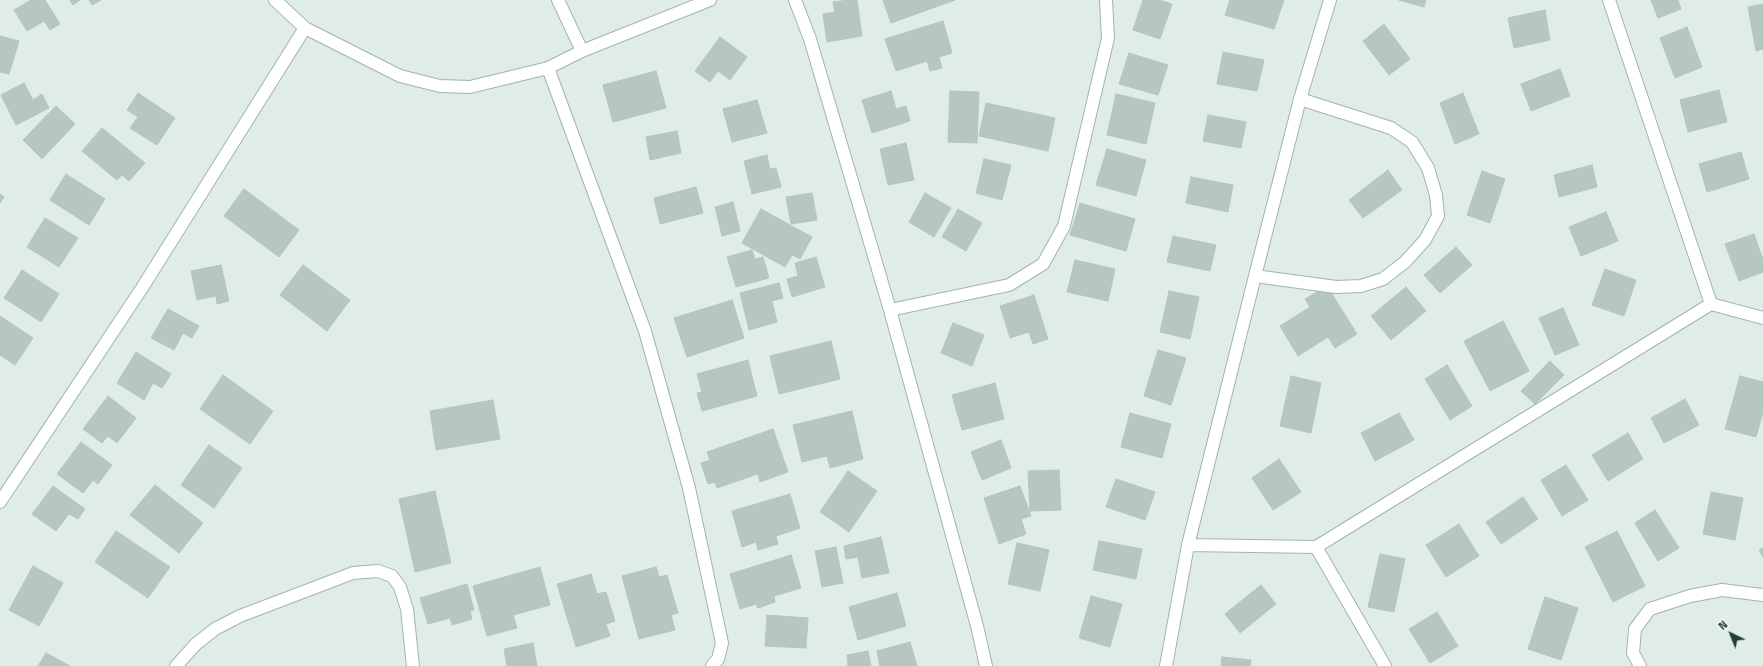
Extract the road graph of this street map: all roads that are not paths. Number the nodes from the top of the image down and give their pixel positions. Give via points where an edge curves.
1 (275, 0) edge
2 (558, 0) edge
3 (710, 0) edge
4 (795, 0) edge
5 (1106, 0) edge
6 (1330, 0) edge
7 (1609, 0) edge
8 (305, 28) junction
9 (582, 51) junction
10 (548, 68) junction
11 (1300, 99) junction
12 (1255, 276) junction
13 (1711, 304) junction
14 (890, 310) junction
15 (1763, 318) edge
16 (0, 502) edge
17 (1188, 545) junction
18 (1316, 547) junction
19 (1763, 595) edge
20 (176, 666) edge
21 (413, 666) edge
22 (712, 666) edge
23 (986, 666) edge
24 (1166, 666) edge
25 (1385, 666) edge
26 (1640, 666) edge

1 - 8 street
2 - 9 street
3 - 9 street
4 - 14 street via 810,39
5 - 14 street via 1108,38 1068,212 1064,226 1043,264 1009,285
6 - 11 street
7 - 13 street
8 - 10 street via 400,76 440,86 470,87
8 - 16 street via 142,288
9 - 10 street
10 - 22 street via 645,331 689,488 722,643 718,658
11 - 12 street
11 - 12 street via 1391,128 1412,142 1428,168 1436,195 1438,216 1425,240 1383,279 1361,286 1336,287
12 - 17 street
13 - 15 street
13 - 18 street
14 - 23 street
17 - 18 street
17 - 24 street
18 - 25 street
19 - 26 street via 1722,590 1690,596 1650,609 1635,629 1633,653
20 - 21 street via 196,644 215,629 240,616 353,573 378,571 392,576 400,587 407,609

